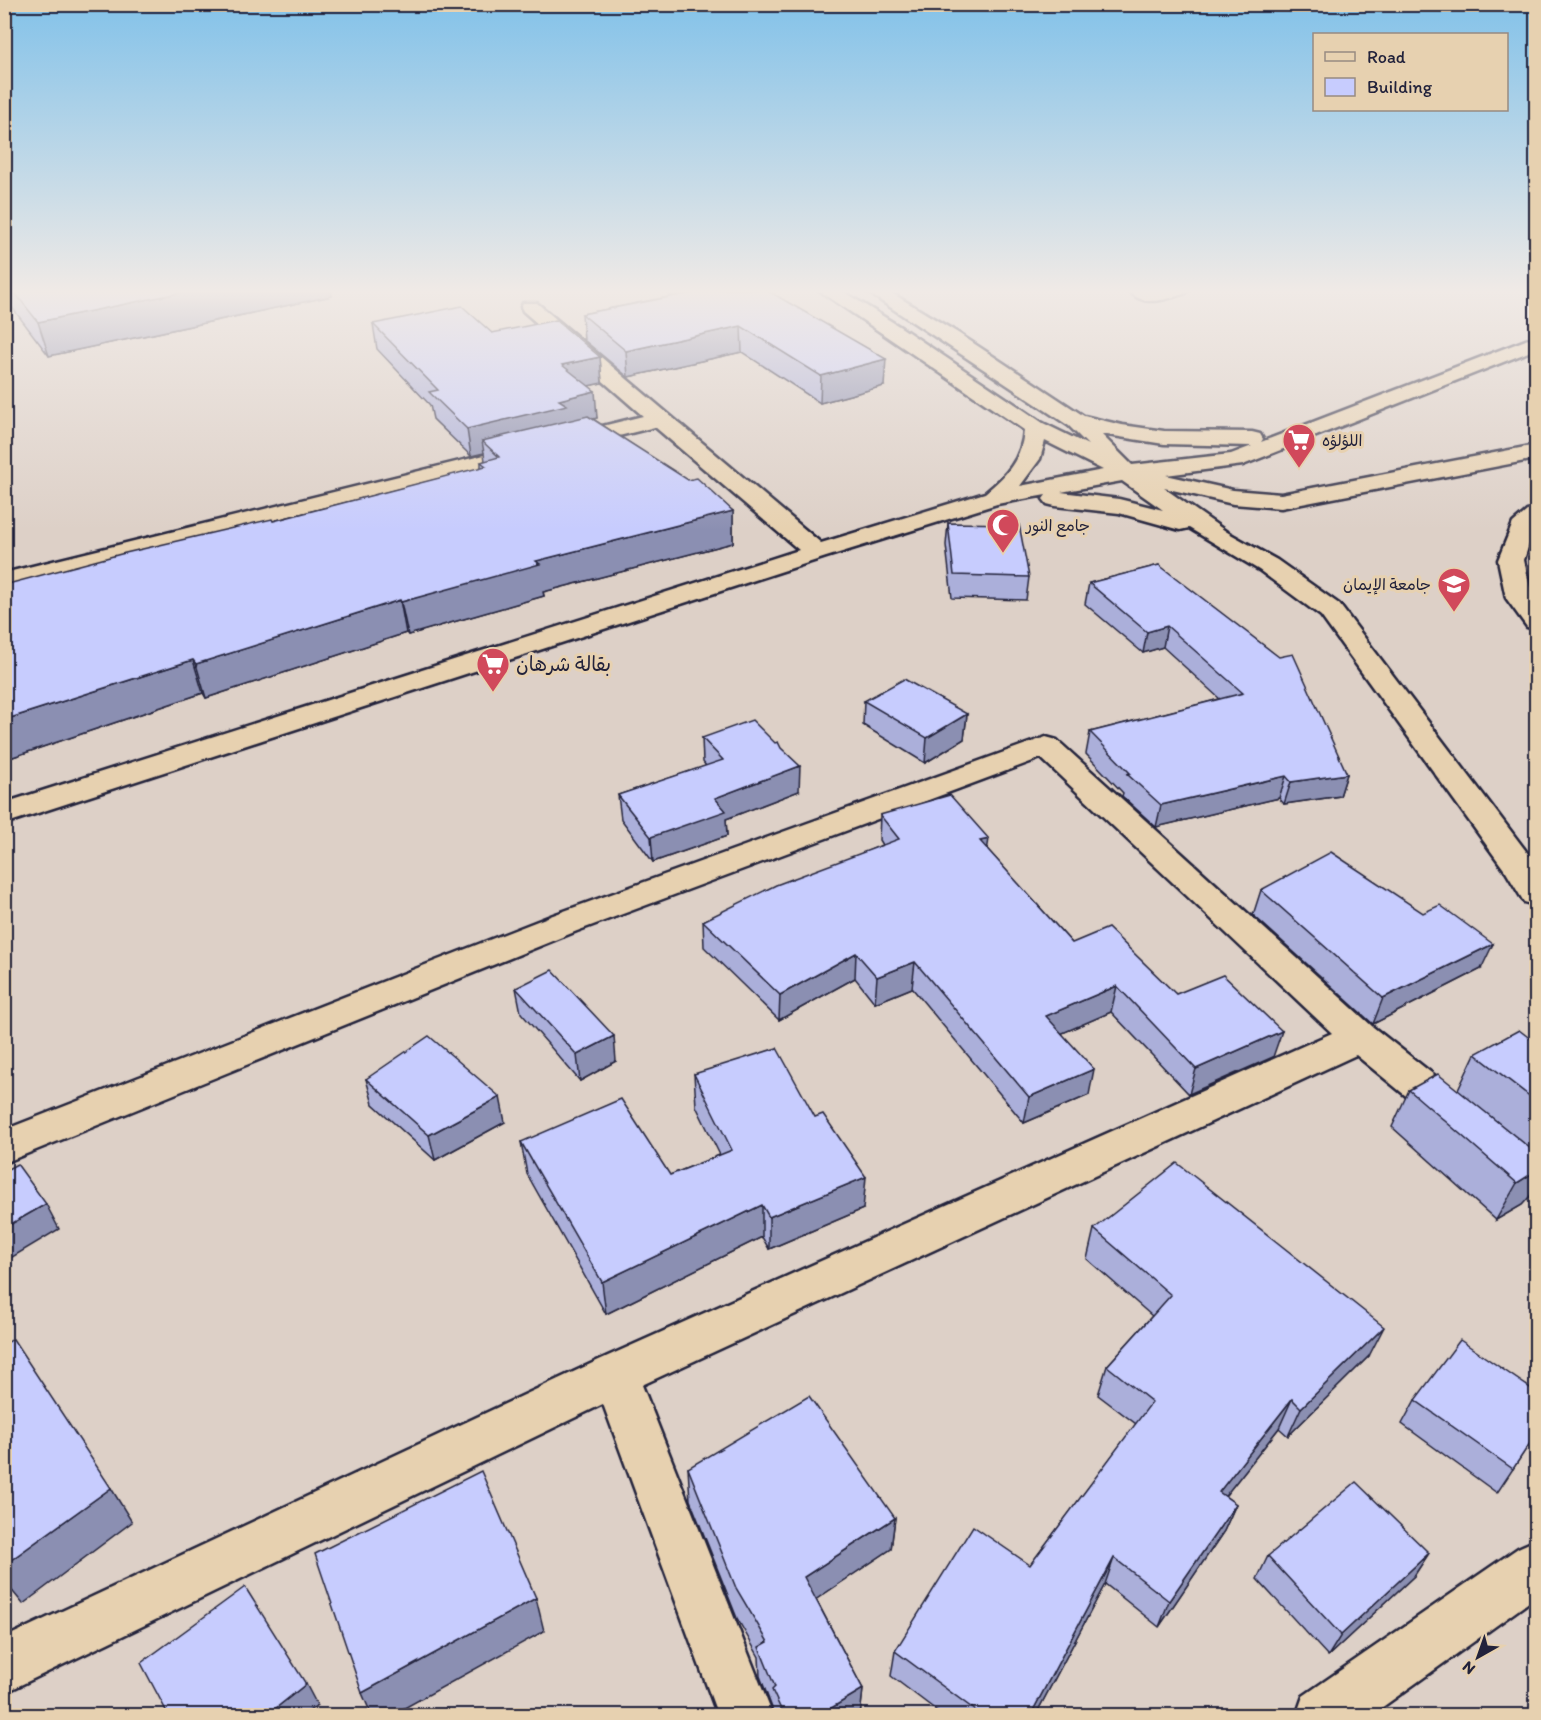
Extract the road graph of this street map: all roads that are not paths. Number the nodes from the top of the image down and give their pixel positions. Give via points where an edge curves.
1 (602, 369) edge
2 (950, 369) edge
3 (998, 369) edge
4 (1467, 369) edge
5 (660, 419) junction
6 (1081, 426) junction
7 (1040, 431) junction
8 (1302, 435) junction
9 (1536, 452) edge
10 (1235, 460) junction
11 (1126, 473) junction
12 (993, 498) junction
13 (1281, 501) junction
14 (1536, 516) edge
15 (1218, 537) junction
16 (818, 552) junction
17 (1268, 565) junction
18 (4, 581) edge
19 (1536, 621) edge
20 (4, 814) edge
21 (1536, 894) edge
22 (1360, 1036) junction
23 (1481, 1134) edge
24 (4, 1147) edge
25 (615, 1375) junction
26 (1536, 1566) edge
27 (4, 1666) edge
28 (746, 1716) edge
29 (1323, 1716) edge

1 - 5 street
2 - 7 street
3 - 6 street
4 - 8 street
5 - 16 street
5 - 18 street
6 - 7 street via 1074,436 1064,438
6 - 8 street via 1155,438
6 - 11 street
7 - 11 street
7 - 12 street via 1027,463 1011,484
8 - 10 street
9 - 13 street
10 - 11 street
10 - 13 street via 1222,470 1228,483 1250,495
11 - 12 street
11 - 13 street via 1233,497
11 - 15 street
12 - 15 street via 1101,502 1146,511
12 - 16 street
13 - 17 street via 1259,512 1254,524 1255,539
14 - 19 street via 1522,528 1511,560 1519,598
15 - 17 street
16 - 20 street
17 - 21 street via 1330,610
22 - 23 street
22 - 24 street via 1046,746 565,923
22 - 25 street
25 - 27 street
25 - 28 street
26 - 29 street

